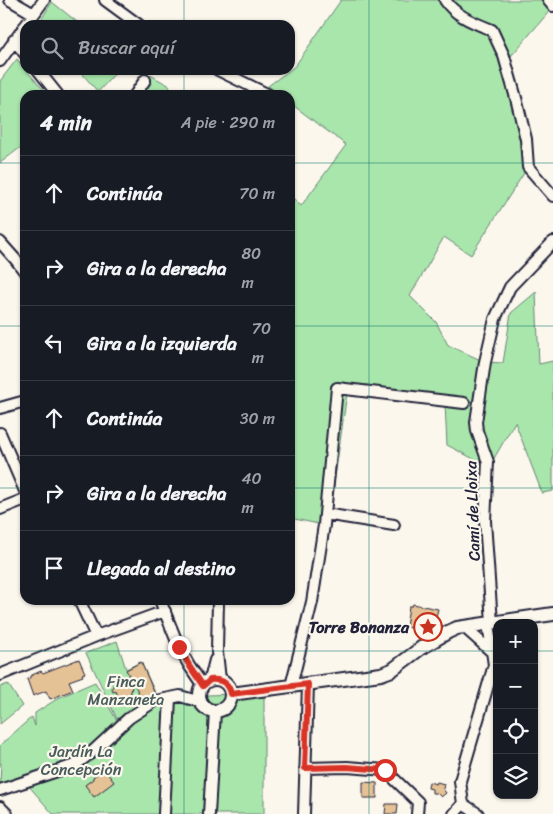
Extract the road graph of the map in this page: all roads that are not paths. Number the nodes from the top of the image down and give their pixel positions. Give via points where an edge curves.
1 (10, 0) edge
2 (44, 0) edge
3 (105, 0) edge
4 (445, 0) edge
5 (548, 0) edge
6 (553, 6) edge
7 (34, 14) junction
8 (30, 20) edge
9 (132, 20) edge
10 (20, 32) edge
11 (14, 40) junction
12 (20, 48) edge
13 (0, 61) edge
14 (42, 75) edge
15 (228, 75) edge
16 (145, 80) dead end
17 (54, 90) edge
18 (138, 90) edge
19 (259, 90) edge
20 (553, 196) edge
21 (0, 242) edge
22 (553, 242) edge
23 (20, 265) edge
24 (20, 403) edge
25 (464, 403) dead end
26 (0, 408) edge
27 (0, 433) edge
28 (20, 479) edge
29 (20, 501) edge
30 (0, 509) edge
31 (325, 514) junction
32 (394, 525) dead end
33 (81, 605) edge
34 (162, 605) edge
35 (218, 605) edge
36 (165, 611) junction
37 (553, 614) edge
38 (490, 623) junction
39 (464, 627) junction
40 (96, 636) junction
41 (492, 652) junction
42 (1, 672) edge
43 (211, 682) junction
44 (308, 684) junction
45 (291, 686) junction
46 (231, 694) junction
47 (170, 698) junction
48 (201, 702) junction
49 (215, 711) junction
50 (305, 768) junction
51 (0, 790) edge
52 (463, 804) junction
53 (0, 807) edge
54 (7, 814) edge
55 (164, 814) edge
56 (209, 814) edge
57 (304, 814) edge
58 (417, 814) edge
59 (454, 814) edge
60 (478, 814) edge

1 - 7 street
2 - 7 street
3 - 9 street
4 - 20 street via 466,19 492,30 504,56 516,98 526,139 528,166
5 - 6 street
7 - 8 street
10 - 11 street
11 - 12 street
11 - 13 street
14 - 17 street
15 - 19 street
16 - 18 street
21 - 23 street
22 - 38 street, Camí de Lloixa via 510,287 495,319 482,379 476,422 488,462 485,521
24 - 26 street
25 - 31 street via 337,388
27 - 28 street
29 - 30 street
31 - 32 street
31 - 45 street via 312,602
33 - 40 street
34 - 36 street
35 - 43 street via 217,652
36 - 40 street
36 - 43 street via 189,665
37 - 38 main road
38 - 39 main road
38 - 41 street, Camí de Lloixa
39 - 41 street
39 - 44 main road via 448,632 421,648 392,670
40 - 42 street
41 - 52 street, Camí de Lloixa via 494,665 460,781
43 - 46 main road via 226,682
43 - 48 main road via 200,690
44 - 45 main road
44 - 50 street
45 - 46 main road
46 - 49 main road via 226,707
47 - 48 street via 180,696
47 - 51 street via 155,701 130,718 75,765
47 - 55 street
48 - 49 main road
49 - 56 street
50 - 57 street
50 - 58 street via 385,770 418,802
52 - 59 street
52 - 60 street
53 - 54 street

